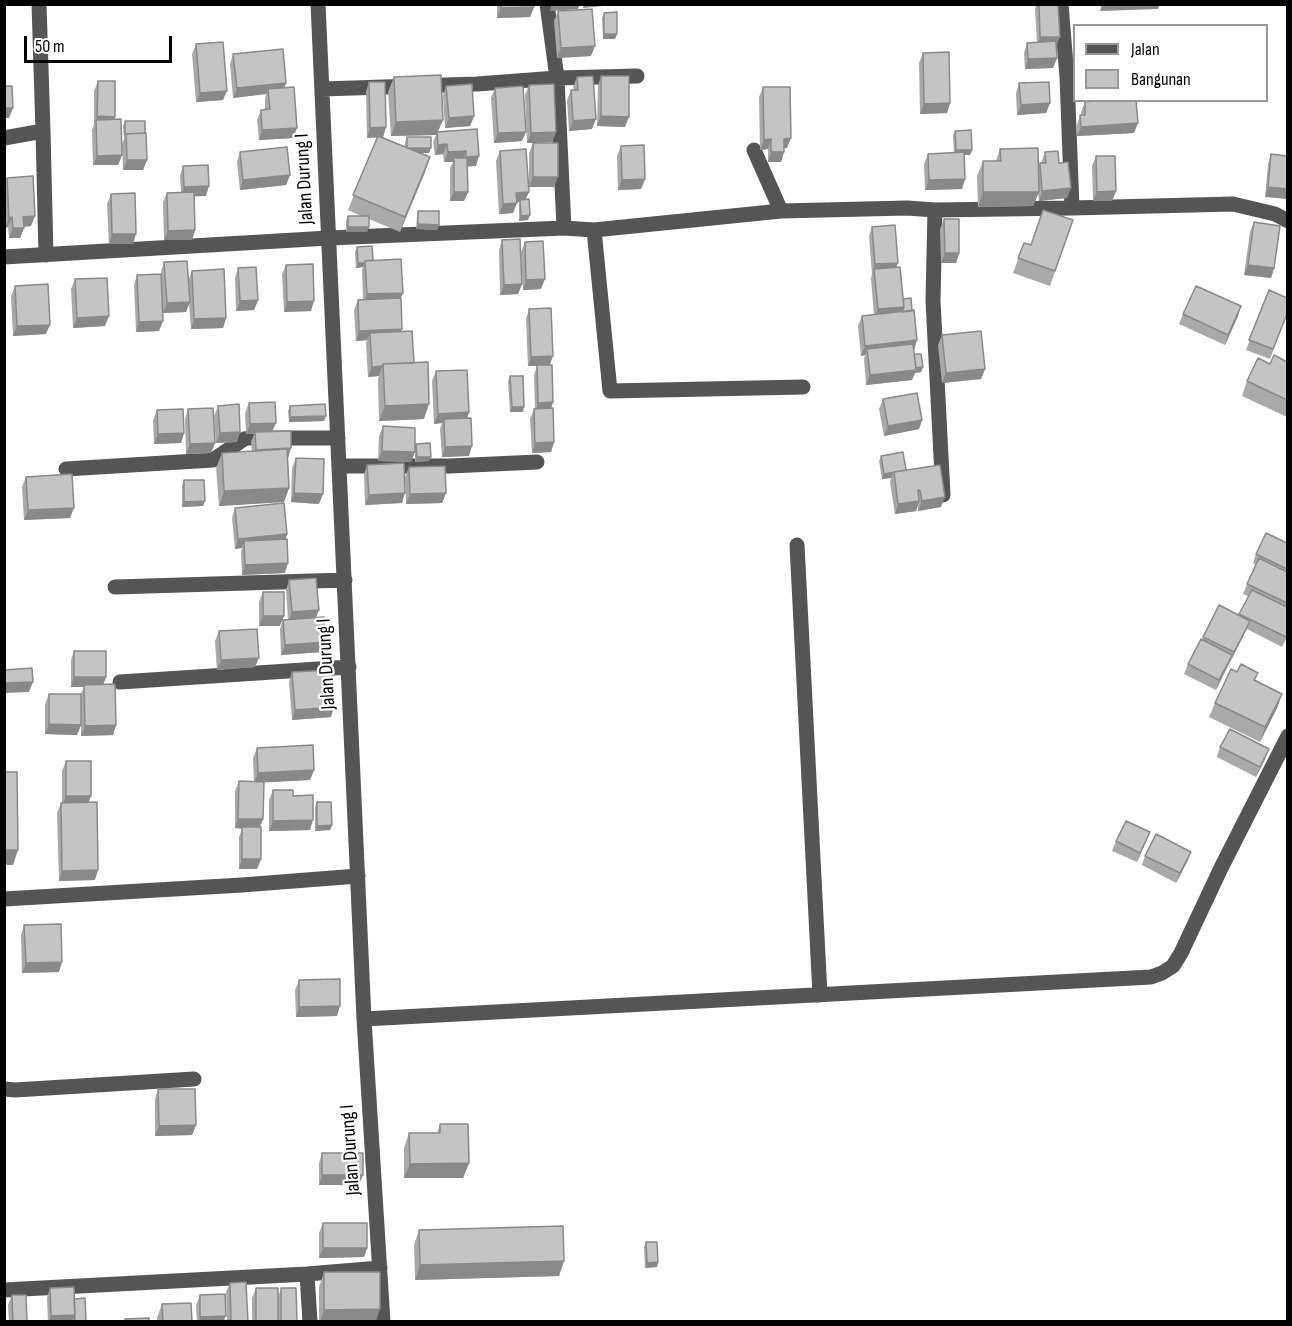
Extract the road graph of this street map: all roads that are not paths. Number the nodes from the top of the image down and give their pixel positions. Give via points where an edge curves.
1 (39, 4) edge
2 (318, 4) edge
3 (547, 4) edge
4 (1061, 4) edge
5 (637, 76) dead end
6 (557, 78) junction
7 (322, 89) junction
8 (43, 131) junction
9 (4, 138) edge
10 (754, 150) dead end
11 (1072, 208) junction
12 (935, 210) junction
13 (781, 211) junction
14 (1287, 221) edge
15 (564, 228) junction
16 (594, 230) junction
17 (329, 238) junction
18 (46, 255) junction
19 (4, 257) edge
20 (803, 387) dead end
21 (338, 438) junction
22 (537, 462) dead end
23 (339, 466) junction
24 (66, 469) dead end
25 (943, 495) edge
26 (797, 545) dead end
27 (345, 580) junction
28 (115, 587) dead end
29 (349, 667) junction
30 (120, 682) dead end
31 (1287, 736) edge
32 (358, 876) junction
33 (4, 899) edge
34 (820, 995) junction
35 (364, 1019) junction
36 (194, 1079) dead end
37 (4, 1089) edge
38 (380, 1268) junction
39 (307, 1274) junction
40 (4, 1290) edge
41 (310, 1322) edge
42 (383, 1322) edge

1 - 8 street
2 - 7 street, Jalan Durung I
3 - 6 street
4 - 11 street
5 - 6 street
6 - 7 street
6 - 15 street
7 - 17 street, Jalan Durung I
8 - 9 street
8 - 18 street
10 - 13 street
11 - 12 street
11 - 14 street via 1233,204 1275,214
12 - 13 street
12 - 25 street via 933,301
13 - 16 street
15 - 16 street
15 - 17 street
16 - 20 street via 610,391
17 - 18 street
17 - 21 street, Jalan Durung I
18 - 19 street
21 - 23 street, Jalan Durung I
21 - 24 street via 249,438 213,460
22 - 23 street
23 - 27 street, Jalan Durung I
26 - 34 street
27 - 28 street
27 - 29 street, Jalan Durung I
29 - 30 street
29 - 32 street, Jalan Durung I
31 - 34 street via 1181,952 1173,966 1162,973 1151,977
32 - 33 street
32 - 35 street, Jalan Durung I
34 - 35 street
35 - 38 street, Jalan Durung I
36 - 37 street
38 - 39 street
38 - 42 street, Jalan Durung I
39 - 40 street
39 - 41 street

